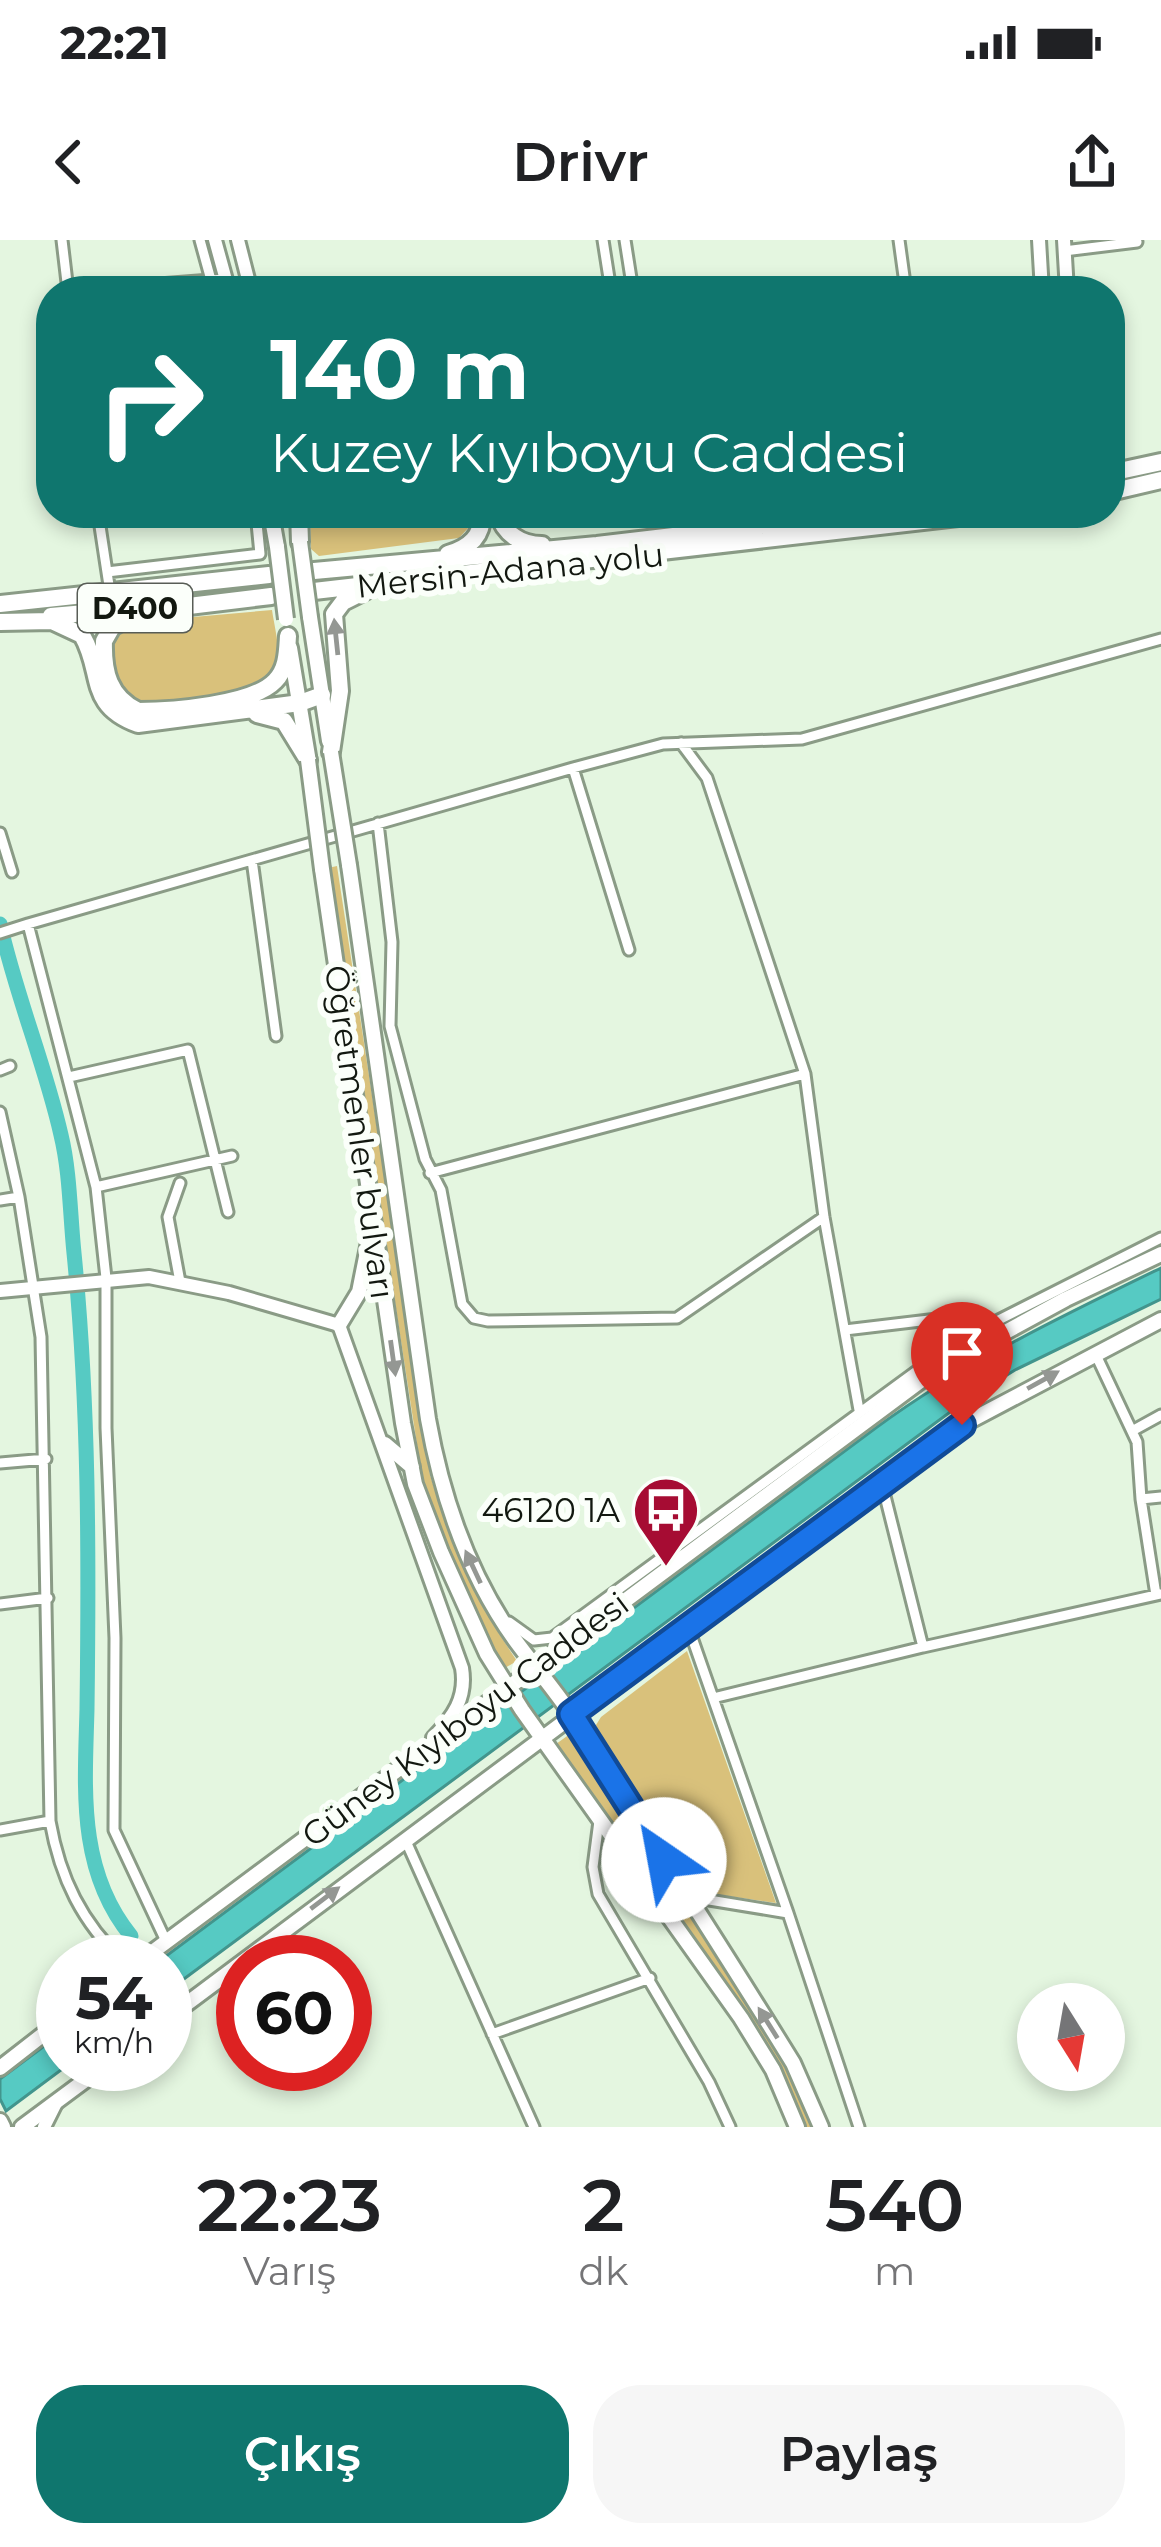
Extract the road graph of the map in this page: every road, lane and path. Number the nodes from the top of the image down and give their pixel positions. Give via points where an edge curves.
1 (62, 240) edge
2 (200, 240) edge
3 (215, 240) edge
4 (238, 240) edge
5 (603, 240) edge
6 (625, 240) edge
7 (899, 240) edge
8 (1039, 240) edge
9 (1136, 242) edge
10 (1064, 246) edge
11 (247, 273) junction
12 (66, 276) edge
13 (216, 276) edge
14 (219, 276) edge
15 (240, 276) edge
16 (248, 276) edge
17 (608, 276) edge
18 (631, 276) edge
19 (904, 276) edge
20 (1041, 276) edge
21 (1065, 276) edge
22 (1161, 462) edge
23 (1125, 470) edge
24 (1161, 480) edge
25 (1125, 488) edge
26 (100, 528) edge
27 (257, 528) edge
28 (274, 528) edge
29 (299, 528) edge
30 (480, 528) edge
31 (505, 528) edge
32 (740, 528) edge
33 (864, 528) edge
34 (300, 542) joint
35 (597, 545) junction
36 (366, 566) junction
37 (314, 571) dead end
38 (107, 572) junction
39 (269, 575) dead end
40 (416, 580) junction
41 (314, 591) dead end
42 (110, 592) junction
43 (0, 604) edge
44 (0, 622) edge
45 (287, 628) junction
46 (1161, 639) edge
47 (322, 695) junction
48 (300, 703) junction
49 (232, 713) junction
50 (681, 743) junction
51 (331, 752) junction
52 (308, 760) junction
53 (573, 767) junction
54 (378, 823) junction
55 (0, 833) edge
56 (251, 860) junction
57 (12, 872) dead end
58 (28, 924) junction
59 (4, 931) edge
60 (628, 950) dead end
61 (389, 1027) junction
62 (372, 1029) junction
63 (276, 1036) dead end
64 (805, 1074) junction
65 (69, 1077) junction
66 (0, 1112) edge
67 (232, 1156) dead end
68 (213, 1161) junction
69 (430, 1173) junction
70 (180, 1183) dead end
71 (96, 1187) junction
72 (20, 1196) junction
73 (0, 1200) edge
74 (228, 1212) dead end
75 (372, 1214) junction
76 (824, 1217) junction
77 (1161, 1238) edge
78 (1161, 1254) edge
79 (100, 1279) junction
80 (180, 1282) junction
81 (40, 1286) junction
82 (0, 1291) edge
83 (1161, 1320) edge
84 (989, 1323) junction
85 (339, 1325) junction
86 (845, 1330) junction
87 (1095, 1353) junction
88 (1161, 1415) edge
89 (861, 1418) junction
90 (1132, 1431) junction
91 (385, 1444) junction
92 (46, 1459) junction
93 (0, 1463) edge
94 (412, 1467) junction
95 (883, 1484) junction
96 (1161, 1496) edge
97 (1141, 1499) junction
98 (1158, 1594) edge
99 (48, 1598) junction
100 (0, 1604) edge
101 (496, 1610) junction
102 (688, 1628) junction
103 (923, 1646) junction
104 (537, 1669) junction
105 (509, 1689) junction
106 (713, 1698) junction
107 (567, 1708) junction
108 (538, 1730) junction
109 (420, 1751) junction
110 (600, 1818) junction
111 (50, 1821) junction
112 (0, 1830) edge
113 (405, 1839) junction
114 (688, 1897) junction
115 (788, 1913) junction
116 (95, 1935) edge
117 (163, 1935) edge
118 (174, 1935) edge
119 (650, 1978) junction
120 (192, 2000) edge
121 (492, 2034) junction
122 (36, 2037) edge
123 (8, 2056) edge
124 (0, 2068) edge
125 (72, 2091) edge
126 (56, 2103) junction
127 (22, 2127) edge
128 (44, 2127) edge
129 (534, 2127) edge
130 (730, 2127) edge
131 (797, 2127) edge
132 (820, 2127) edge
133 (859, 2127) edge

1 - 12 street
2 - 13 street
3 - 14 main road
4 - 11 main road
5 - 17 street
6 - 18 street
7 - 19 street
8 - 20 main road
9 - 10 street
10 - 21 main road
11 - 15 main road
11 - 16 main road
22 - 23 highway
24 - 25 highway
26 - 38 street
27 - 38 street via 260,554
28 - 45 main road, Öğretmenler bulvarı, bridge
29 - 34 highway
30 - 36 highway via 463,550
31 - 35 highway via 533,545
32 - 35 highway, Mersin-Adana yolu
33 - 40 highway, Mersin-Adana yolu
34 - 47 main road, Öğretmenler bulvarı, bridge
35 - 36 highway, Mersin-Adana yolu
36 - 37 highway, Mersin-Adana yolu
38 - 42 street
39 - 42 highway, D400
40 - 41 highway, Mersin-Adana yolu
51 -> 40 highway via 340,691 336,610 355,595
42 - 43 highway, D400
44 - 45 highway, D400 via 271,596 124,618 104,641 107,678 123,704 138,711 260,692 278,679
44 - 49 highway via 52,621 82,635 99,694 120,718 157,724
45 - 48 main road, Öğretmenler bulvarı
46 - 50 street via 802,739
47 - 48 highway
47 - 51 main road, Öğretmenler bulvarı
48 - 49 highway
48 - 52 main road, Öğretmenler bulvarı
49 - 52 highway via 284,722
50 - 53 street
50 - 64 street via 707,778
51 - 62 main road, Öğretmenler bulvarı, bridge
52 - 75 main road, Öğretmenler bulvarı, bridge
53 - 54 street
53 - 60 street
54 - 56 street
54 - 61 street via 392,942
55 - 57 street
56 - 58 street
56 - 63 street
58 - 59 street
58 - 65 street
61 - 62 street
61 - 69 street
101 -> 62 main road, Öğretmenler bulvarı via 438,1477
64 - 69 street
64 - 76 street
65 - 68 street via 188,1050
65 - 71 street
66 - 72 street
67 - 68 street
68 - 71 street
68 - 74 street
69 - 76 street via 441,1190 463,1304 480,1321 677,1318
70 - 80 street via 168,1217
71 - 79 street
72 - 73 street
72 - 81 street
75 - 85 main road via 367,1266
75 -> 94 main road, Öğretmenler bulvarı
76 - 86 street
77 - 84 street
78 - 89 main road, Güney Kıyıboyu Caddesi via 934,1371
79 - 80 main road
79 - 81 main road
79 - 117 street via 114,1830
80 - 85 main road
81 - 82 main road
81 - 92 street
83 - 87 main road
84 - 86 street via 971,1315
84 - 89 street via 916,1368
85 - 91 main road
86 - 89 street
87 - 90 street
95 -> 87 main road via 962,1425
88 - 90 street
89 - 101 street via 551,1638 534,1640
89 - 104 main road, Güney Kıyıboyu Caddesi
90 - 97 street
91 - 94 main road
91 - 109 main road via 464,1680 451,1718
92 - 93 street
92 - 99 street
94 - 105 main road, Öğretmenler bulvarı via 456,1591
95 - 102 main road
95 - 103 street
96 - 97 street
97 - 98 street
98 - 103 street
99 - 100 street
99 - 111 street
101 - 104 main road, Öğretmenler bulvarı
102 - 106 street
102 - 107 main road
103 - 106 street
104 - 105 main road, Güney Kıyıboyu Caddesi
104 - 107 main road, Öğretmenler bulvarı
105 - 108 main road, Öğretmenler bulvarı
105 - 109 main road, Güney Kıyıboyu Caddesi
106 - 115 street
107 - 108 main road
107 - 114 main road
108 - 110 main road
108 - 113 main road
109 - 118 main road, Güney Kıyıboyu Caddesi
110 - 119 street via 596,1889
110 - 131 main road via 741,2018
111 - 112 street
111 - 116 street via 63,1872
120 -> 113 main road
113 - 121 street
114 - 115 street
132 -> 114 main road via 793,2063
115 - 133 street
119 - 121 street
119 - 130 street
121 - 129 street
122 - 123 main road
123 - 124 main road
125 - 126 main road
126 - 127 main road
126 - 128 main road

